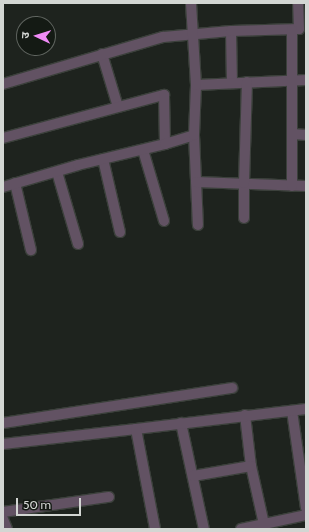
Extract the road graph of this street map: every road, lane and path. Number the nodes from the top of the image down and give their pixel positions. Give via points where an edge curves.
1 (191, 3) edge
2 (298, 3) edge
3 (299, 29) edge
4 (231, 31) junction
5 (194, 33) junction
6 (102, 54) junction
7 (292, 80) junction
8 (306, 80) edge
9 (248, 82) junction
10 (232, 83) junction
11 (3, 84) edge
12 (196, 85) junction
13 (118, 107) junction
14 (293, 134) junction
15 (194, 135) junction
16 (306, 135) edge
17 (3, 138) edge
18 (165, 144) junction
19 (142, 150) junction
20 (103, 159) junction
21 (57, 172) junction
22 (196, 182) junction
23 (15, 183) junction
24 (244, 183) junction
25 (292, 186) junction
26 (306, 186) edge
27 (3, 187) edge
28 (244, 218) dead end
29 (164, 221) dead end
30 (198, 225) dead end
31 (120, 232) dead end
32 (78, 244) dead end
33 (31, 250) dead end
34 (232, 388) dead end
35 (306, 410) edge
36 (292, 411) junction
37 (246, 415) junction
38 (3, 423) edge
39 (182, 423) junction
40 (136, 429) junction
41 (3, 444) edge
42 (251, 466) junction
43 (193, 476) junction
44 (109, 497) dead end
45 (306, 508) edge
46 (3, 512) edge
47 (306, 515) edge
48 (3, 519) edge
49 (264, 524) junction
50 (7, 529) edge
51 (155, 529) edge
52 (204, 529) edge
53 (241, 529) edge

1 - 5 street
2 - 3 street
3 - 4 street
3 - 7 street
4 - 5 street
4 - 10 street
5 - 6 street via 163,37
5 - 12 street
6 - 11 street
6 - 13 street
7 - 8 street
7 - 9 street
7 - 14 street
9 - 10 street
9 - 24 street
10 - 12 street
12 - 15 street
13 - 17 street
13 - 18 street via 164,95
14 - 16 street
14 - 25 street
15 - 18 street
15 - 22 street
18 - 19 street
19 - 20 street
19 - 29 street
20 - 21 street
20 - 31 street
21 - 23 street
21 - 32 street
22 - 24 street
22 - 30 street
23 - 27 street
23 - 33 street
24 - 25 street
24 - 28 street
25 - 26 street
34 - 38 street
35 - 36 street
36 - 37 street
36 - 45 street
37 - 39 street
37 - 42 street
39 - 40 street
39 - 43 street
40 - 41 street
40 - 51 street
42 - 43 street
42 - 49 street
43 - 52 street
44 - 46 street
47 - 49 street
48 - 50 street
49 - 53 street

